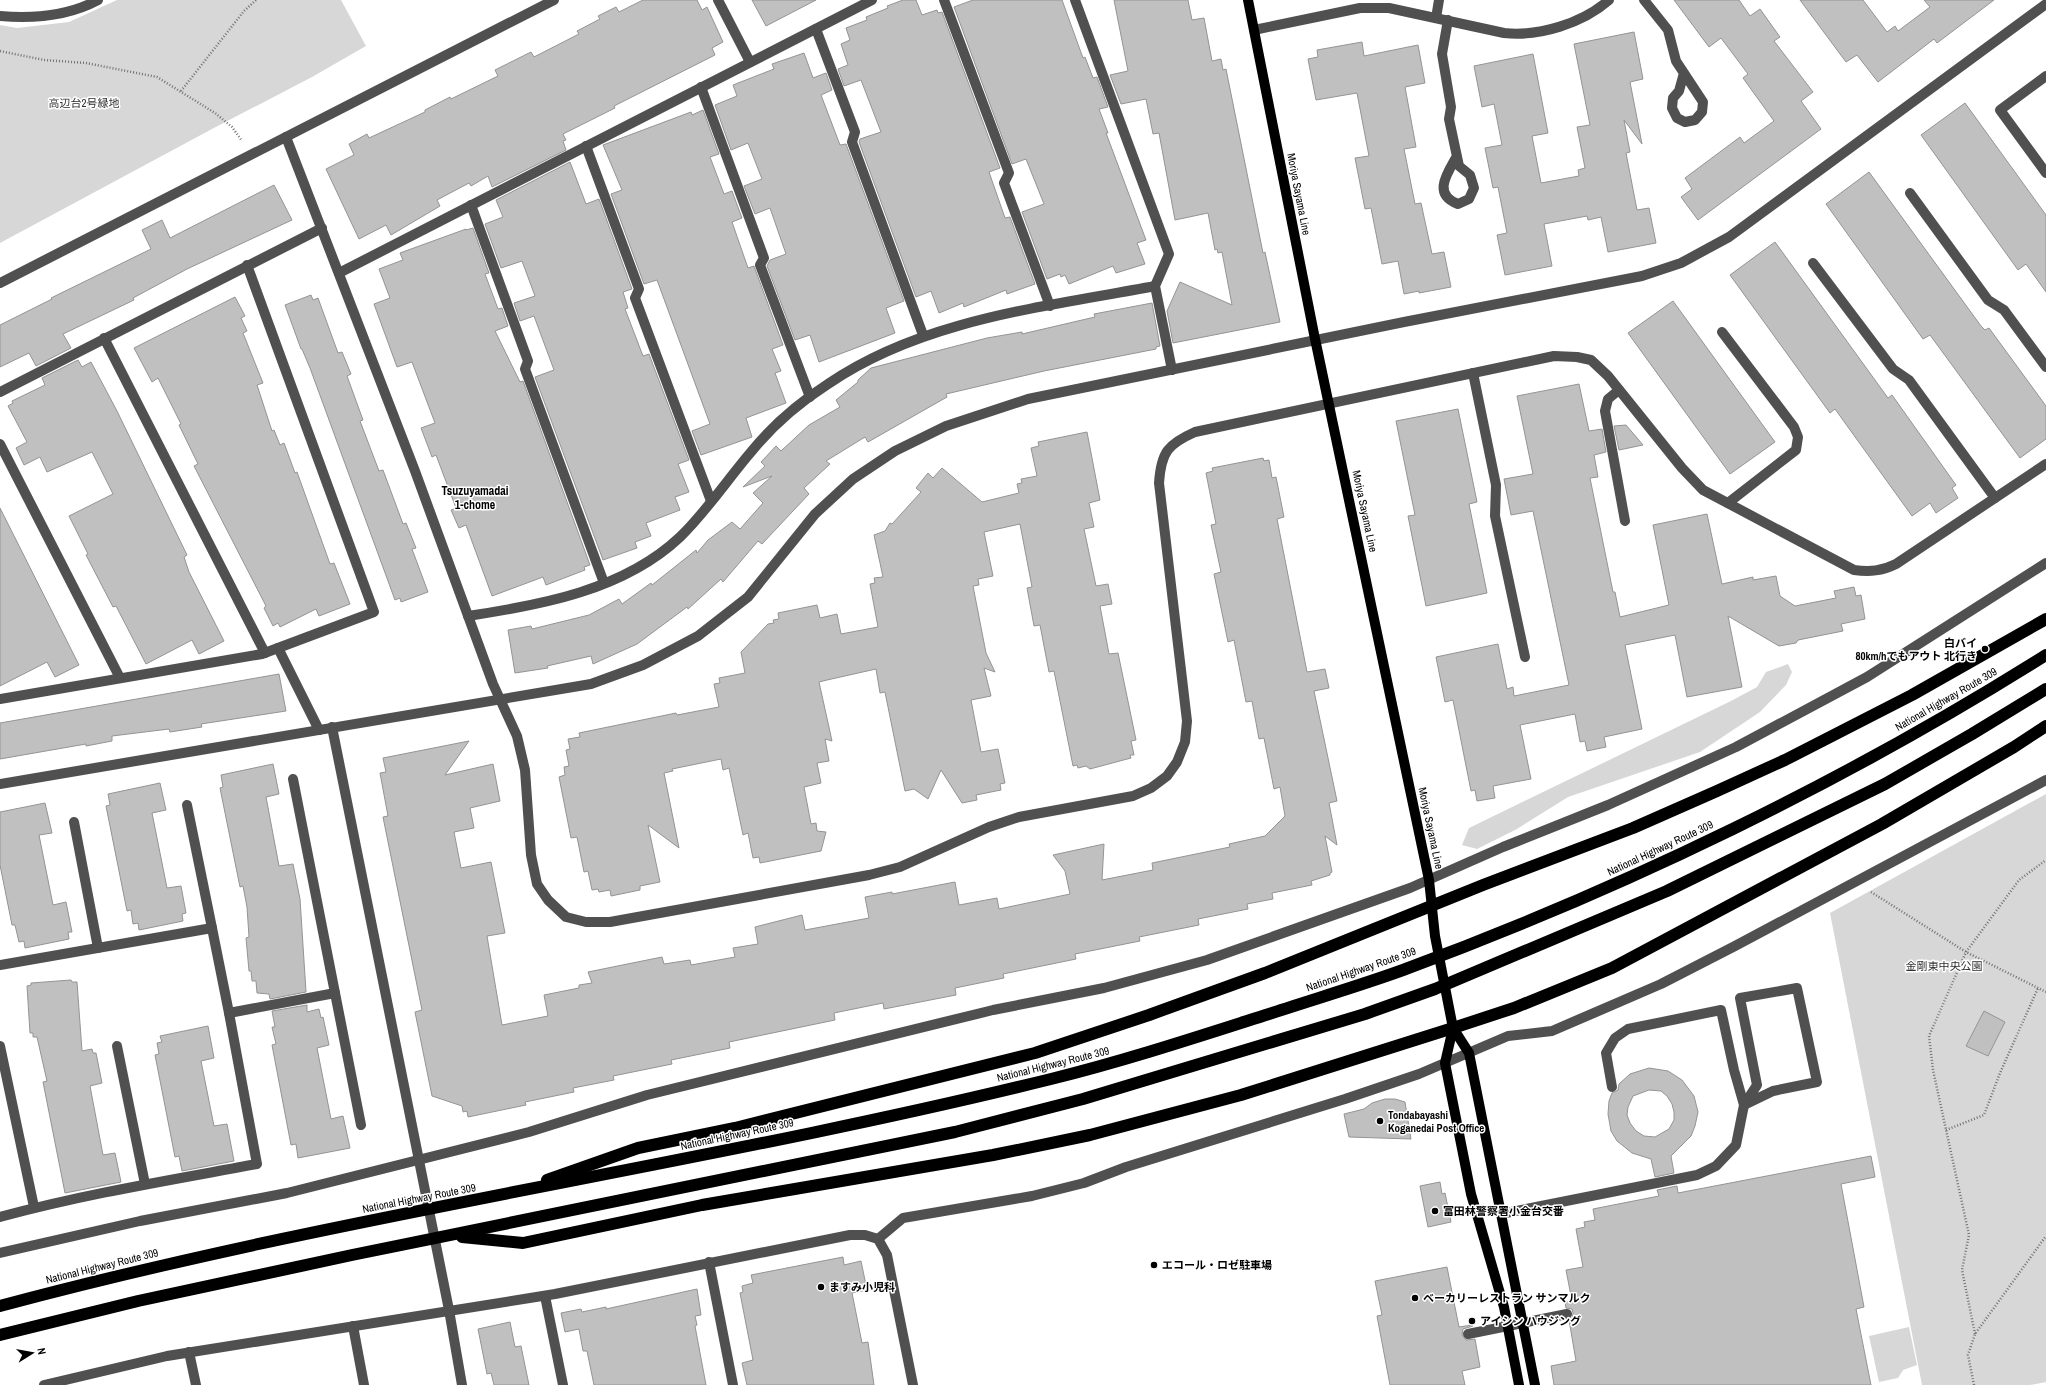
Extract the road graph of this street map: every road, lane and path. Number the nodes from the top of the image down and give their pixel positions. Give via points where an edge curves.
1 (98, 0) edge
2 (256, 0) edge
3 (554, 0) edge
4 (718, 0) edge
5 (872, 0) edge
6 (944, 0) edge
7 (1075, 0) edge
8 (1248, 0) edge
9 (1439, 0) edge
10 (1610, 0) edge
11 (1644, 0) edge
12 (2046, 4) edge
13 (0, 16) edge
14 (1436, 18) junction
15 (1448, 20) junction
16 (816, 29) junction
17 (1254, 30) junction
18 (0, 51) edge
19 (750, 62) junction
20 (1684, 73) dead end
21 (2046, 76) edge
22 (701, 87) junction
23 (181, 91) junction
24 (286, 137) junction
25 (586, 146) junction
26 (251, 155) junction
27 (1457, 156) dead end
28 (2046, 173) edge
29 (1910, 193) dead end
30 (471, 205) junction
31 (322, 228) junction
32 (1813, 263) dead end
33 (247, 265) junction
34 (339, 273) junction
35 (0, 283) edge
36 (1155, 286) junction
37 (1050, 306) junction
38 (1722, 332) dead end
39 (923, 335) junction
40 (104, 338) junction
41 (2046, 367) edge
42 (1172, 370) junction
43 (1473, 373) junction
44 (1619, 390) junction
45 (0, 392) edge
46 (810, 397) junction
47 (1329, 404) junction
48 (0, 444) edge
49 (2046, 464) edge
50 (1995, 498) junction
51 (711, 501) junction
52 (1728, 504) junction
53 (1625, 521) dead end
54 (2046, 562) edge
55 (604, 583) junction
56 (468, 616) junction
57 (2046, 619) edge
58 (278, 648) junction
59 (265, 653) junction
60 (2046, 655) edge
61 (1525, 657) dead end
62 (120, 678) junction
63 (2046, 688) edge
64 (0, 699) edge
65 (2046, 726) edge
66 (332, 727) junction
67 (318, 730) junction
68 (293, 779) dead end
69 (2046, 780) edge
70 (0, 784) edge
71 (187, 805) dead end
72 (74, 822) dead end
73 (2046, 860) edge
74 (1429, 880) junction
75 (1856, 883) junction
76 (1431, 906) junction
77 (212, 928) junction
78 (98, 948) junction
79 (1966, 952) junction
80 (0, 965) edge
81 (2038, 988) junction
82 (2046, 992) edge
83 (335, 993) junction
84 (229, 1013) junction
85 (1453, 1028) junction
86 (0, 1046) edge
87 (117, 1046) dead end
88 (1469, 1053) junction
89 (1445, 1063) junction
90 (1612, 1087) dead end
91 (1744, 1105) junction
92 (361, 1125) dead end
93 (1946, 1130) junction
94 (419, 1160) junction
95 (146, 1184) junction
96 (502, 1195) junction
97 (34, 1208) junction
98 (1501, 1214) junction
99 (0, 1216) edge
100 (450, 1236) junction
101 (2046, 1236) edge
102 (878, 1239) junction
103 (0, 1253) edge
104 (709, 1262) junction
105 (545, 1296) junction
106 (0, 1306) edge
107 (449, 1310) junction
108 (1567, 1314) dead end
109 (353, 1326) junction
110 (1468, 1334) dead end
111 (1974, 1334) junction
112 (0, 1335) edge
113 (189, 1352) junction
114 (44, 1385) edge
115 (196, 1385) edge
116 (364, 1385) edge
117 (462, 1385) edge
118 (563, 1385) edge
119 (733, 1385) edge
120 (913, 1385) edge
121 (1519, 1385) edge
122 (1535, 1385) edge
123 (1974, 1385) edge

1 - 13 street via 49,16
2 - 23 path via 244,11
3 - 24 street
4 - 19 street
5 - 16 street
6 - 37 street via 1009,173 1004,183
7 - 36 street via 1169,254
8 - 17 main road, Moriya Sayama Line
9 - 14 street
10 - 15 street via 1575,20 1544,31 1521,35
11 - 20 street via 1668,30 1676,61
12 - 42 street via 1729,237 1681,264 1642,276
14 - 15 street
14 - 17 street via 1389,8 1360,8
15 - 27 street via 1442,54 1451,107 1449,119
16 - 19 street
16 - 39 street via 855,132 852,142
17 - 47 main road, Moriya Sayama Line
18 - 23 path via 44,60 86,63 157,77
19 - 22 street
21 - 28 street via 2000,110
22 - 25 street
22 - 46 street via 764,258 760,265
23 - 26 path via 232,127
24 - 26 street
24 - 31 street
25 - 30 street
25 - 51 street via 639,289 635,298
26 - 35 street
29 - 41 street via 1988,300 2004,310
30 - 34 street
30 - 55 street via 528,361 525,369
31 - 33 street
31 - 34 street
32 - 50 street via 1893,369 1909,380
33 - 40 street
33 - 58 street via 374,612
34 - 56 street
36 - 37 street
36 - 42 street
37 - 39 street
38 - 52 street via 1794,427 1798,437 1796,450
39 - 46 street via 828,383
40 - 45 street
40 - 59 street
42 - 66 street via 1028,399 946,426 895,451 853,479 815,514 748,596 698,636 643,665 591,684
43 - 44 street via 1554,356 1577,357 1591,360
43 - 47 street
43 - 61 street via 1496,485 1495,516
44 - 52 street via 1703,490
44 - 53 street via 1608,399 1605,411
46 - 51 street via 752,449
47 - 56 street via 1195,432 1176,440 1165,452 1160,464 1158,482 1187,721 1185,742 1167,776 1151,788 1133,796 1019,817 989,827 900,867 869,875 610,922 586,922 566,917 548,900 537,884 531,855 525,770 517,736 493,684
47 - 74 main road, Moriya Sayama Line
48 - 62 street
49 - 50 street
50 - 52 street via 1896,564 1870,572 1854,570
51 - 55 street via 680,537 655,557
54 - 74 street via 1867,677 1736,747 1608,805
55 - 56 street via 528,607
57 - 76 highway via 1912,695 1785,760 1633,828
58 - 59 street
58 - 67 street
59 - 62 street
60 - 96 highway, National Highway Route 309 via 1959,708 1731,830 1586,896 1401,971 1208,1033 1048,1080 890,1116
62 - 64 street
63 - 100 highway via 1885,784 1667,891 1435,989 1365,1014 1083,1099 955,1132
65 - 85 highway via 1882,824 1619,964 1514,1008
66 - 67 street
66 - 94 street
67 - 70 street
68 - 83 street
69 - 75 street
71 - 77 street
72 - 78 street
73 - 79 path via 2019,880
74 - 76 main road, Moriya Sayama Line
74 - 94 street via 1207,960 1104,988 993,1010 647,1095 529,1132
75 - 79 path
75 - 88 street via 1661,984 1552,1030 1508,1036
76 - 85 main road, Moriya Sayama Line
76 - 96 highway via 1265,973 1036,1053 735,1128 638,1148
77 - 78 street
77 - 84 street
78 - 80 street
79 - 81 path
79 - 93 path via 1929,1036 1933,1070
81 - 82 path
81 - 93 path via 1984,1115
83 - 84 street
83 - 92 street
84 - 95 street via 257,1164
85 - 88 main road, Moriya Sayama Line
85 - 89 main road, Moriya Sayama Line
85 - 100 highway via 1241,1095 1090,1136 702,1205 522,1243
86 - 97 street
87 - 95 street
88 - 89 street
88 - 98 main road, Moriya Sayama Line
89 - 102 street via 1419,1074 1126,1167 1084,1183 1032,1196 903,1218
89 - 121 main road, Moriya Sayama Line via 1471,1194 1504,1307
90 - 91 street via 1606,1053 1615,1038 1628,1029 1721,1010
91 - 91 street via 1757,1084 1740,998 1798,988 1817,1082 1773,1091
91 - 98 street via 1736,1145 1716,1166 1697,1175
93 - 111 path via 1969,1235 1962,1270
94 - 103 street via 287,1193 140,1220
94 - 107 street
95 - 97 street
96 - 106 highway, National Highway Route 309 via 110,1276
97 - 99 street
98 - 122 main road, Moriya Sayama Line
100 - 112 highway via 138,1301
101 - 111 path
102 - 104 street via 865,1235 850,1235
102 - 120 street via 887,1255
104 - 105 street
104 - 119 street
105 - 107 street
105 - 118 street
107 - 109 street
107 - 117 street
108 - 110 street
109 - 113 street
109 - 116 street
111 - 123 path via 1968,1355
113 - 114 street
113 - 115 street

